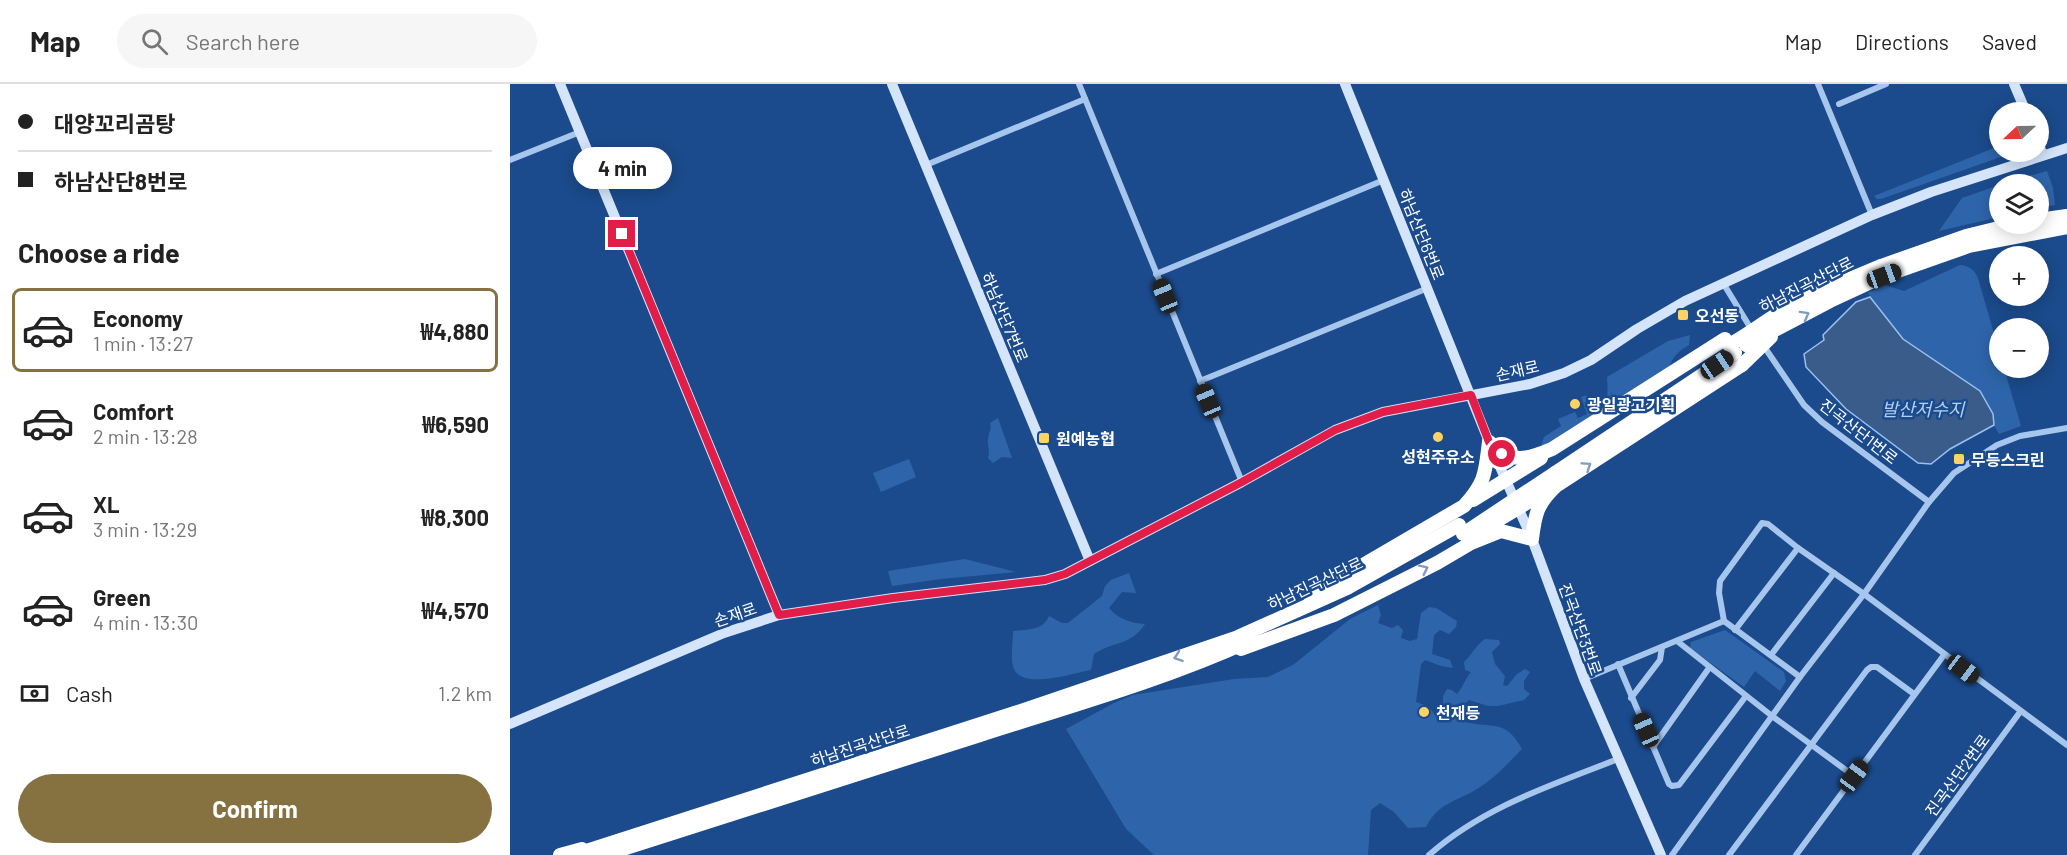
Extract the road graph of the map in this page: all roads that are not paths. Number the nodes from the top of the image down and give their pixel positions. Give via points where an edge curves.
1 (561, 84) edge
2 (892, 84) edge
3 (1079, 84) edge
4 (1345, 84) edge
5 (1818, 84) edge
6 (1886, 84) edge
7 (2014, 84) edge
8 (1085, 99) junction
9 (2022, 102) edge
10 (1839, 104) dead end
11 (580, 132) junction
12 (2067, 148) edge
13 (2049, 153) edge
14 (510, 160) edge
15 (2022, 162) edge
16 (926, 165) junction
17 (1384, 180) junction
18 (1872, 215) junction
19 (2067, 216) edge
20 (2049, 218) edge
21 (2067, 227) edge
22 (1989, 230) edge
23 (1882, 271) junction
24 (1156, 274) junction
25 (1723, 283) junction
26 (1428, 288) junction
27 (1733, 350) junction
28 (1200, 381) junction
29 (1471, 395) junction
30 (2067, 428) edge
31 (1489, 442) junction
32 (1552, 449) junction
33 (1554, 475) junction
34 (1506, 479) junction
35 (1242, 482) junction
36 (1929, 502) junction
37 (1464, 506) junction
38 (1518, 508) junction
39 (1464, 534) junction
40 (1532, 539) junction
41 (1798, 548) junction
42 (1090, 561) junction
43 (1834, 573) junction
44 (1864, 594) junction
45 (779, 615) junction
46 (1724, 621) junction
47 (1735, 630) junction
48 (1677, 641) junction
49 (1662, 647) junction
50 (1213, 651) junction
51 (1944, 654) junction
52 (1771, 655) junction
53 (1618, 664) junction
54 (1709, 668) junction
55 (1800, 677) junction
56 (1584, 679) junction
57 (1914, 694) junction
58 (1746, 696) junction
59 (1632, 698) junction
60 (2020, 712) junction
61 (1772, 716) junction
62 (510, 724) edge
63 (1810, 744) junction
64 (2067, 745) edge
65 (1653, 747) junction
66 (1618, 759) junction
67 (1854, 776) junction
68 (610, 851) edge
69 (560, 855) edge
70 (574, 855) edge
71 (1429, 855) edge
72 (1661, 855) edge
73 (1672, 855) edge
74 (1729, 855) edge
75 (1796, 855) edge
76 (1915, 855) edge

1 - 11 street
2 - 16 street, 하남산단7번로
3 - 8 street
4 - 17 street, 하남산단6번로
5 - 18 street
6 - 10 street
7 - 9 street
8 - 16 street
8 - 24 street
11 - 14 street
11 - 45 street
12 - 13 street, 손재로
15 - 18 street, 손재로
16 - 42 street, 하남산단7번로
17 - 24 street
17 - 26 street, 하남산단6번로
18 - 25 street, 손재로
19 - 20 highway
21 - 23 highway, 하남진곡산단로 via 1969,246
22 - 23 highway, 하남진곡산단로
23 - 27 highway, 하남진곡산단로, bridge via 1830,301 1778,322
24 - 28 street
25 - 29 street, 손재로 via 1564,373
25 - 36 street, 진곡산단1번로 via 1804,405
26 - 28 street
26 - 29 street, 하남산단6번로
27 - 32 highway
27 - 33 highway, 하남진곡산단로
28 - 35 street
29 - 31 street, 하남산단6번로
29 - 35 street, 손재로 via 1360,419
30 - 36 street via 2020,436 1997,445 1954,473
31 - 32 highway via 1502,454 1514,458 1532,458
31 - 34 street, 진곡산단3번로
31 - 37 highway via 1484,479
32 - 34 highway
33 - 38 highway
33 - 39 highway, 하남진곡산단로, bridge
33 - 40 highway via 1535,512
34 - 37 highway
34 - 38 street, 진곡산단3번로
35 - 42 street, 손재로
36 - 44 street
37 - 50 highway via 1344,577 1235,630
38 - 39 highway
38 - 40 street, 진곡산단3번로
39 - 40 highway via 1500,531
39 - 50 highway, 하남진곡산단로 via 1339,600
40 - 56 street, 진곡산단3번로
41 - 43 street
41 - 46 street via 1762,523 1720,581
41 - 47 street
42 - 45 street, 손재로 via 1045,580
43 - 44 street
43 - 52 street
44 - 51 street
44 - 55 street
45 - 62 street, 손재로 via 724,633
46 - 47 street
46 - 48 street
47 - 52 street
48 - 49 street
48 - 54 street
49 - 53 street
49 - 59 street via 1660,660
50 - 68 highway, 하남진곡산단로
51 - 57 street
51 - 60 street
52 - 55 street
53 - 56 street
53 - 59 street
54 - 58 street
54 - 65 street
55 - 61 street
56 - 66 street, 진곡산단3번로
57 - 63 street via 1877,667 1871,667
57 - 67 street
58 - 61 street
58 - 65 street via 1679,785 1669,784
59 - 65 street
60 - 64 street
60 - 76 street, 진곡산단2번로
61 - 63 street
61 - 73 street
63 - 67 street
63 - 74 street
66 - 71 street via 1508,803 1464,827
66 - 72 street, 진곡산단3번로
67 - 75 street
68 - 69 highway
68 - 70 highway, 하남진곡산단로

